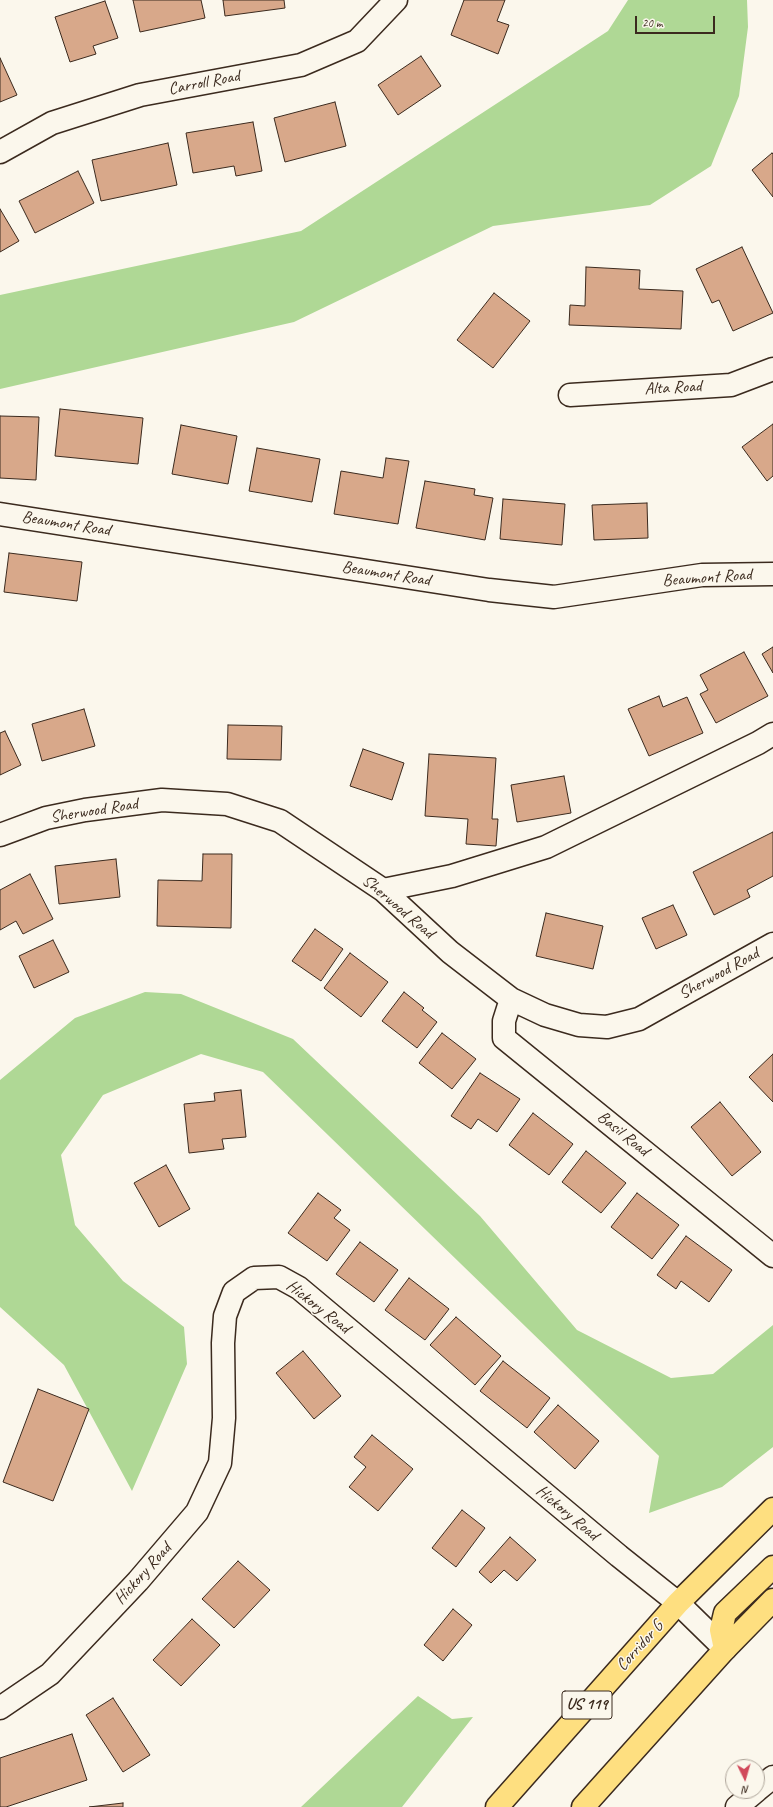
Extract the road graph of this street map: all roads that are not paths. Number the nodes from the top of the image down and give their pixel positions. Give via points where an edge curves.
1 (396, 0) edge
2 (0, 152) edge
3 (773, 369) edge
4 (570, 395) dead end
5 (0, 514) edge
6 (773, 574) edge
7 (773, 734) edge
8 (0, 835) edge
9 (383, 890) junction
10 (773, 944) edge
11 (511, 999) junction
12 (773, 1256) edge
13 (773, 1509) edge
14 (773, 1567) edge
15 (773, 1600) edge
16 (678, 1603) junction
17 (725, 1649) junction
18 (0, 1708) edge
19 (773, 1778) edge
20 (765, 1784) edge
21 (747, 1799) edge
22 (497, 1807) edge
23 (583, 1807) edge
24 (737, 1807) edge

1 - 2 street, Carroll Road via 357,41 301,65 140,95 52,123
3 - 4 street, Alta Road via 731,385
5 - 6 street, Beaumont Road via 490,590 554,597 702,575
7 - 9 street via 546,847 452,876
8 - 9 street, Sherwood Road via 46,818 85,810 162,800 227,804 280,821
9 - 11 street, Sherwood Road via 450,952
10 - 11 street, Sherwood Road via 639,1019 607,1027 579,1025 552,1017
11 - 12 street, Basil Road via 504,1021 504,1038
13 - 16 highway, Corridor G / US 119
14 - 17 highway via 725,1613 720,1630
15 - 17 highway
16 - 17 street, Hickory Road
16 - 18 street, Hickory Road via 299,1288 278,1277 254,1278 234,1292 225,1316 224,1418 220,1462 197,1512 138,1581 50,1674
16 - 22 highway, Corridor G / US 119
17 - 23 highway
19 - 20 street
21 - 24 street

